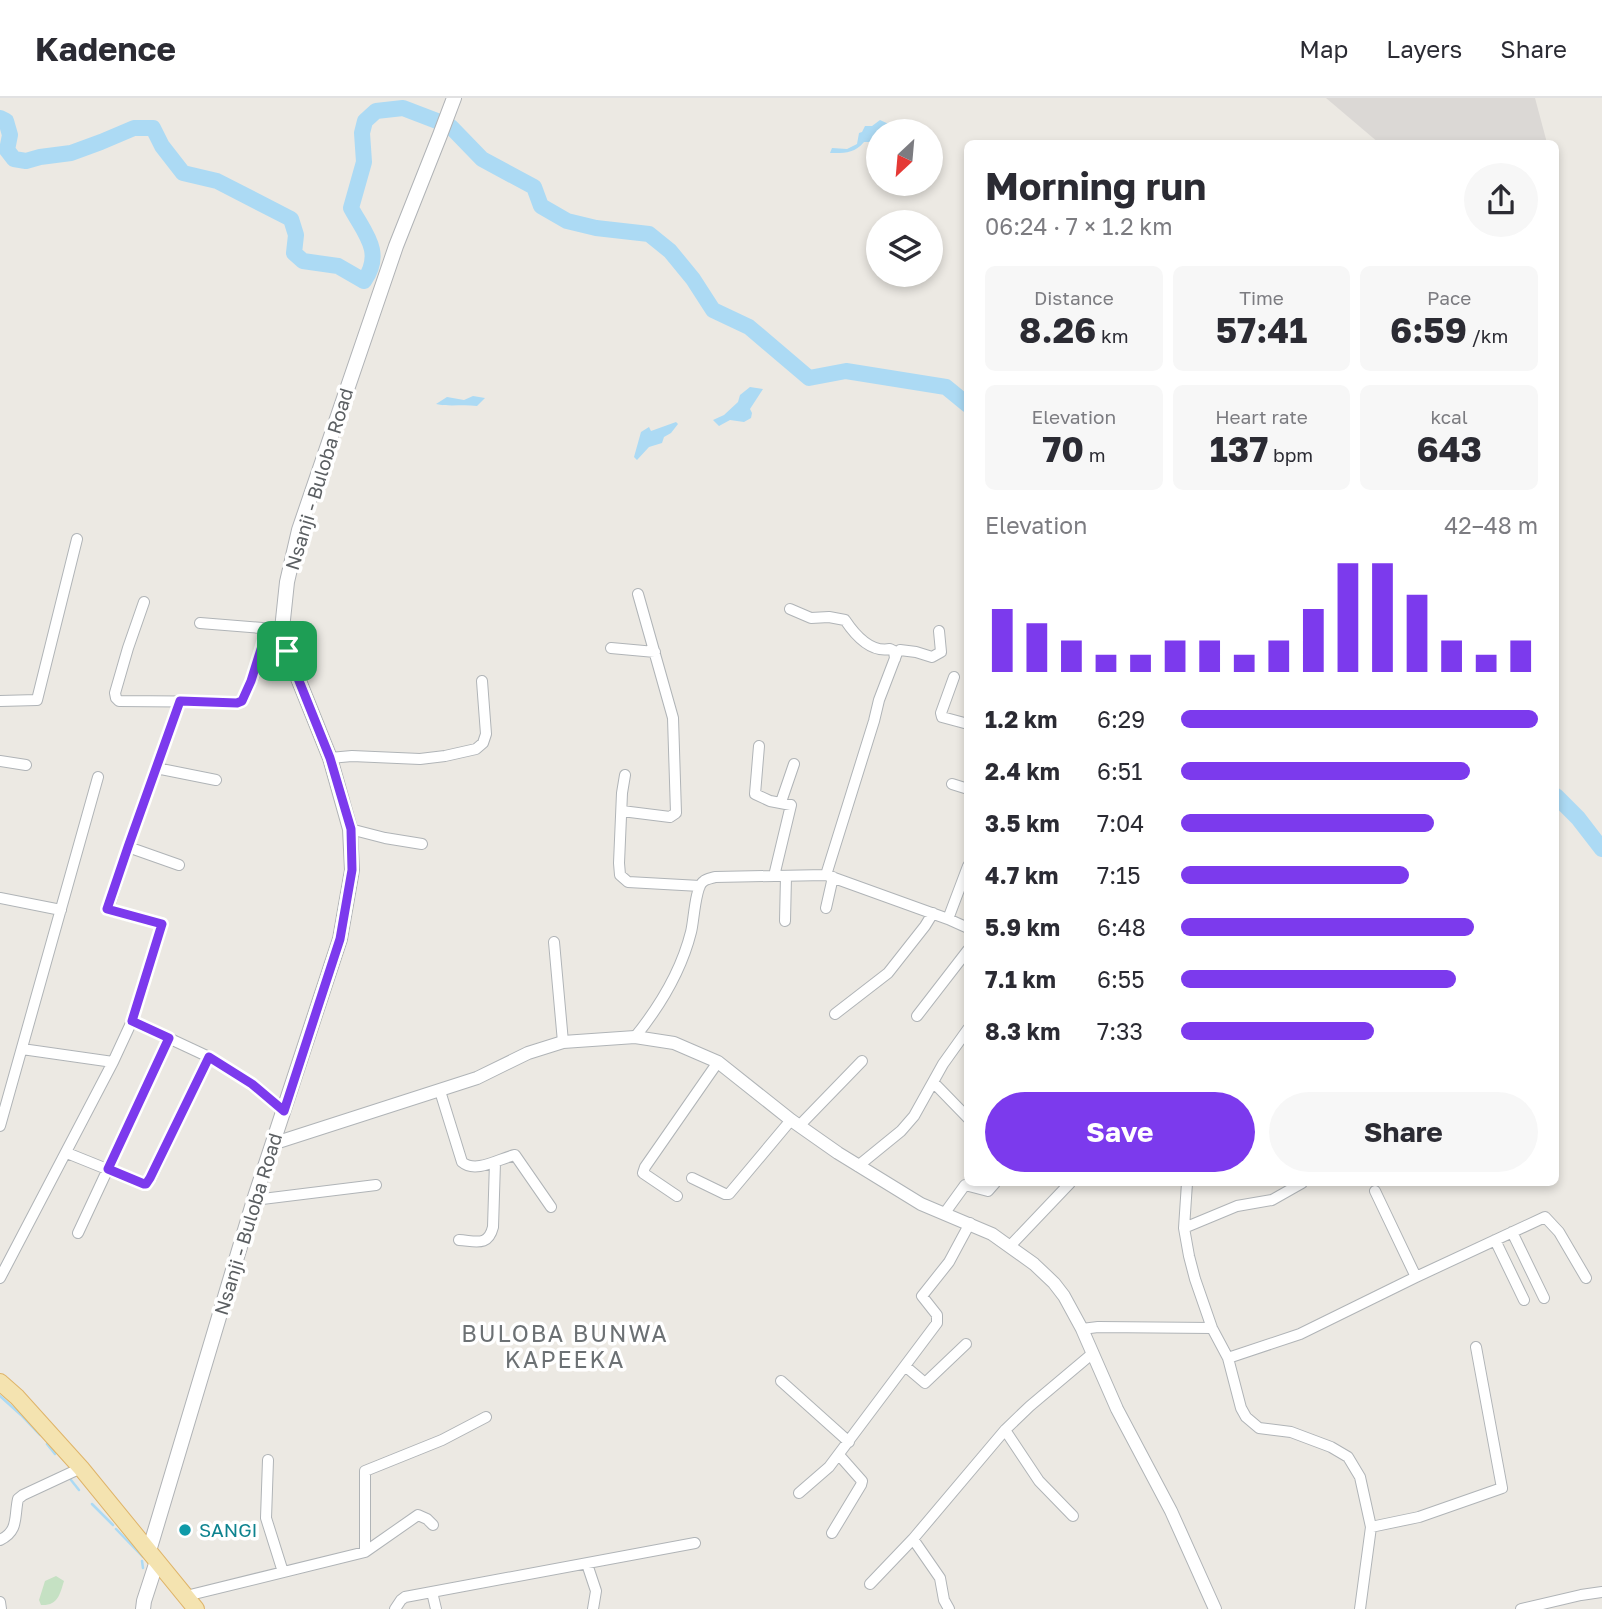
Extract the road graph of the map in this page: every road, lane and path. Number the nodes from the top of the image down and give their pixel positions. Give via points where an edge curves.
1 (451, 105) edge
2 (77, 539) dead end
3 (638, 594) dead end
4 (144, 602) dead end
5 (790, 609) dead end
6 (200, 623) dead end
7 (282, 629) junction
8 (267, 630) junction
9 (939, 631) dead end
10 (611, 648) dead end
11 (655, 652) junction
12 (895, 659) junction
13 (954, 677) dead end
14 (482, 681) dead end
15 (0, 701) edge
16 (180, 701) junction
17 (964, 723) edge
18 (759, 746) dead end
19 (330, 758) junction
20 (0, 761) edge
21 (794, 764) dead end
22 (26, 765) dead end
23 (156, 768) junction
24 (625, 775) dead end
25 (98, 777) dead end
26 (216, 780) dead end
27 (952, 784) dead end
28 (964, 788) edge
29 (781, 802) junction
30 (622, 811) junction
31 (351, 829) junction
32 (422, 844) dead end
33 (128, 847) junction
34 (179, 865) dead end
35 (774, 876) junction
36 (786, 876) junction
37 (829, 876) junction
38 (964, 877) edge
39 (700, 886) junction
40 (0, 898) edge
41 (827, 908) dead end
42 (61, 911) junction
43 (933, 913) junction
44 (948, 919) junction
45 (785, 920) dead end
46 (964, 926) edge
47 (554, 942) dead end
48 (964, 955) edge
49 (835, 1014) dead end
50 (917, 1016) dead end
51 (132, 1021) junction
52 (964, 1035) edge
53 (635, 1037) junction
54 (169, 1038) junction
55 (563, 1042) junction
56 (22, 1049) junction
57 (209, 1057) junction
58 (862, 1061) dead end
59 (113, 1062) junction
60 (718, 1062) junction
61 (933, 1082) junction
62 (440, 1091) junction
63 (284, 1111) junction
64 (964, 1114) edge
65 (795, 1123) junction
66 (0, 1126) edge
67 (272, 1144) junction
68 (67, 1153) junction
69 (495, 1161) junction
70 (858, 1166) junction
71 (108, 1169) junction
72 (692, 1178) dead end
73 (376, 1185) dead end
74 (964, 1186) edge
75 (969, 1186) edge
76 (992, 1186) edge
77 (1067, 1186) edge
78 (1187, 1186) edge
79 (1297, 1186) edge
80 (1375, 1191) dead end
81 (677, 1196) dead end
82 (254, 1199) junction
83 (551, 1208) dead end
84 (944, 1214) junction
85 (970, 1223) junction
86 (1184, 1228) junction
87 (78, 1233) dead end
88 (1512, 1233) junction
89 (459, 1240) dead end
90 (1495, 1240) junction
91 (1010, 1246) junction
92 (4, 1259) edge
93 (1416, 1277) junction
94 (1586, 1278) dead end
95 (0, 1279) edge
96 (1544, 1298) dead end
97 (1524, 1300) dead end
98 (1212, 1328) junction
99 (1082, 1329) junction
100 (966, 1344) dead end
101 (1476, 1347) dead end
102 (1093, 1353) junction
103 (1228, 1358) junction
104 (905, 1366) junction
105 (781, 1381) dead end
106 (0, 1382) edge
107 (486, 1417) dead end
108 (1006, 1430) junction
109 (849, 1442) junction
110 (839, 1455) junction
111 (268, 1460) dead end
112 (81, 1468) junction
113 (799, 1493) dead end
114 (1073, 1516) dead end
115 (433, 1525) dead end
116 (1371, 1527) junction
117 (832, 1533) dead end
118 (912, 1539) junction
119 (0, 1540) edge
120 (695, 1543) dead end
121 (365, 1552) junction
122 (153, 1556) junction
123 (587, 1564) junction
124 (283, 1572) junction
125 (870, 1584) dead end
126 (432, 1592) junction
127 (1602, 1592) edge
128 (0, 1602) edge
129 (191, 1602) edge
130 (1, 1609) edge
131 (143, 1609) edge
132 (395, 1609) edge
133 (436, 1609) edge
134 (593, 1609) edge
135 (949, 1609) edge
136 (1215, 1609) edge
137 (1360, 1609) edge
138 (1521, 1609) edge

1 - 7 main road, Nsanji - Buloba Road via 396,246 299,530
2 - 15 street via 37,700
3 - 11 street
4 - 16 street via 115,696 119,701
5 - 12 street via 811,618 845,620 868,646 890,649
6 - 8 street
7 - 8 street
7 - 19 main road, Nsanji - Buloba Road
8 - 16 street via 242,701
9 - 12 street via 941,652 932,657 900,650
10 - 11 street
11 - 30 street via 673,718 676,813 670,817
12 - 37 street
13 - 17 street via 941,713
14 - 19 street via 486,734 476,749 420,759
16 - 23 street
18 - 29 street via 755,794
19 - 31 main road, Nsanji - Buloba Road
20 - 22 street
21 - 29 street
23 - 26 street
23 - 33 street
24 - 30 street
25 - 42 street
27 - 28 street
29 - 35 street via 792,805
30 - 39 street via 619,863 624,880
31 - 32 street
31 - 63 main road, Nsanji - Buloba Road via 352,870 340,939
33 - 34 street
33 - 51 street via 107,909 162,924
35 - 36 street
35 - 39 street via 715,877
36 - 37 street
36 - 45 street
37 - 41 street
37 - 43 street
38 - 44 street
39 - 53 street via 683,960 656,1011
40 - 42 street
42 - 56 street
43 - 44 street
43 - 49 street via 888,972
44 - 46 street
47 - 55 street
48 - 50 street
51 - 54 street
51 - 59 street
52 - 61 street
53 - 55 street
53 - 60 street via 674,1043
54 - 57 street
54 - 71 street
55 - 62 street
56 - 59 street
56 - 66 street
57 - 63 street
57 - 71 street via 146,1184
58 - 65 street
59 - 68 street
60 - 65 street
60 - 81 street via 643,1173
61 - 64 street
61 - 70 street via 901,1131
62 - 67 street
62 - 69 street via 462,1162 472,1167
63 - 67 main road, Nsanji - Buloba Road
65 - 70 street
65 - 72 street via 729,1194
67 - 82 main road, Nsanji - Buloba Road
68 - 71 street
68 - 92 street
69 - 83 street via 515,1155
69 - 89 street via 491,1235 483,1241
70 - 84 street
71 - 87 street
73 - 82 street
74 - 84 street
75 - 76 street via 988,1191
77 - 91 street
78 - 86 street
79 - 86 street via 1272,1200 1237,1206
80 - 93 street
82 - 122 main road, Nsanji - Buloba Road
84 - 85 street
85 - 91 street
85 - 104 street via 949,1262 922,1296 937,1315 937,1323
86 - 98 street
88 - 90 street
88 - 94 street via 1545,1217
88 - 96 street
90 - 93 street
90 - 97 street
91 - 99 street via 1054,1283
92 - 95 street
93 - 103 street via 1300,1334
98 - 99 street
98 - 103 street
99 - 102 street
100 - 104 street via 925,1383
101 - 116 street via 1502,1488 1419,1517
102 - 108 street
102 - 136 street
103 - 116 street via 1241,1408 1259,1429 1291,1432 1348,1457 1360,1478
104 - 109 street
105 - 109 street
106 - 112 main road
107 - 121 street via 365,1471
108 - 114 street via 1039,1482
108 - 118 street
109 - 110 street
110 - 113 street
110 - 117 street via 862,1481
111 - 124 street via 266,1518
112 - 119 street via 18,1499 13,1528
112 - 122 main road
115 - 121 street via 418,1515
116 - 137 street
118 - 125 street
118 - 135 street via 940,1578
120 - 123 street
121 - 124 street
122 - 129 main road
122 - 131 main road, Nsanji - Buloba Road
123 - 126 street
123 - 134 street via 596,1591
124 - 129 street
126 - 132 street via 405,1597
126 - 133 street
127 - 138 street
128 - 130 street

